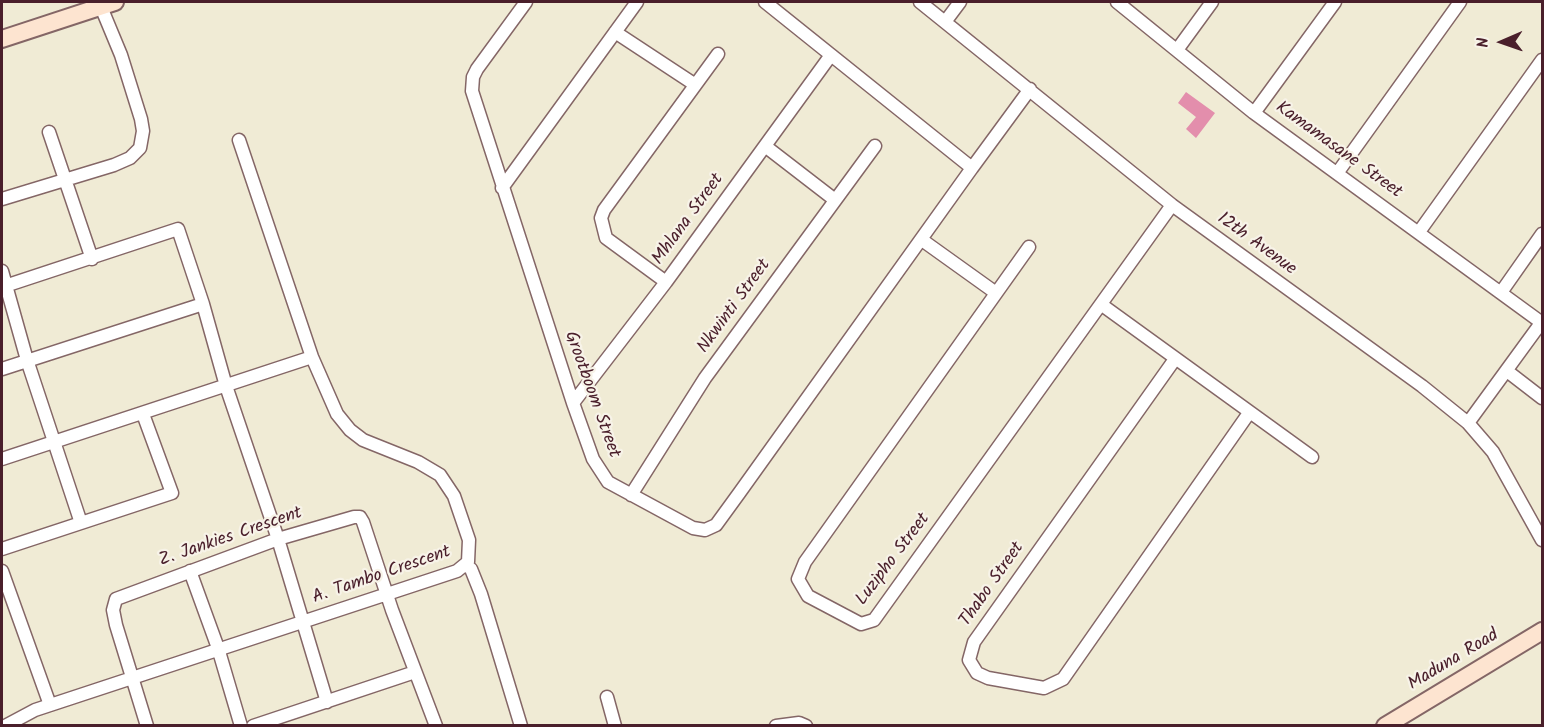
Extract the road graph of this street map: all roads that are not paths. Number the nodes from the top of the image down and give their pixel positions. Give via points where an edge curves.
1 (526, 2) edge
2 (637, 2) edge
3 (765, 2) edge
4 (920, 2) edge
5 (960, 2) edge
6 (1117, 2) edge
7 (1212, 2) edge
8 (1335, 2) edge
9 (1460, 2) edge
10 (105, 3) edge
11 (945, 22) junction
12 (615, 32) junction
13 (2, 39) edge
14 (1177, 50) junction
15 (718, 54) dead end
16 (831, 55) junction
17 (1542, 60) edge
18 (694, 84) junction
19 (1030, 89) junction
20 (1254, 113) junction
21 (49, 132) dead end
22 (239, 140) dead end
23 (765, 146) junction
24 (875, 146) dead end
25 (972, 168) junction
26 (1338, 172) junction
27 (64, 180) junction
28 (502, 188) junction
29 (2, 199) edge
30 (835, 200) junction
31 (1172, 206) junction
32 (1419, 232) junction
33 (1542, 234) edge
34 (922, 240) junction
35 (1029, 247) dead end
36 (92, 259) junction
37 (2, 271) edge
38 (666, 282) junction
39 (4, 286) edge
40 (1502, 291) junction
41 (996, 293) junction
42 (203, 304) junction
43 (1102, 305) junction
44 (1542, 323) edge
45 (312, 357) junction
46 (1175, 359) junction
47 (27, 360) junction
48 (2, 369) edge
49 (1507, 372) junction
50 (226, 386) junction
51 (1542, 398) edge
52 (573, 403) junction
53 (1249, 413) junction
54 (143, 414) junction
55 (1468, 423) junction
56 (55, 441) junction
57 (1311, 457) dead end
58 (2, 459) edge
59 (631, 495) junction
60 (81, 523) junction
61 (278, 539) junction
62 (1542, 540) edge
63 (2, 549) edge
64 (466, 565) junction
65 (2, 571) edge
66 (190, 571) junction
67 (387, 594) junction
68 (302, 623) junction
69 (1542, 631) edge
70 (218, 648) junction
71 (415, 672) junction
72 (133, 677) junction
73 (607, 697) dead end
74 (327, 702) junction
75 (50, 705) junction
76 (517, 724) edge
77 (5, 726) edge
78 (147, 726) edge
79 (241, 726) edge
80 (254, 726) edge
81 (436, 726) edge
82 (615, 726) edge
83 (776, 726) edge
84 (806, 726) edge
85 (1385, 726) edge

1 - 28 street, Grootboom Street via 477,69 472,85 474,104
2 - 12 street
3 - 16 street
4 - 11 street, 12th Avenue
5 - 11 street
6 - 14 street, Kamamasane Street
7 - 14 street
8 - 20 street
9 - 26 street
10 - 13 street
10 - 27 street via 141,119 140,148 114,165
11 - 19 street, 12th Avenue
12 - 18 street
12 - 28 street
14 - 20 street, Kamamasane Street
15 - 18 street
16 - 23 street, Mhlana Street
16 - 25 street
17 - 32 street
18 - 38 street via 601,218 606,238
19 - 25 street, Grootboom Street
19 - 31 street, 12th Avenue
20 - 26 street, Kamamasane Street
21 - 27 street
22 - 45 street, A. Tambo Crescent
23 - 30 street
23 - 38 street, Mhlana Street
24 - 30 street, Nkwinti Street
25 - 34 street, Grootboom Street
26 - 32 street, Kamamasane Street
27 - 29 street
27 - 36 street
28 - 52 street, Grootboom Street
30 - 59 street, Nkwinti Street via 705,378
31 - 43 street, Luzipho Street
31 - 55 street, 12th Avenue
32 - 40 street, Kamamasane Street
33 - 40 street
34 - 41 street
34 - 59 street, Grootboom Street via 716,525 699,530
35 - 41 street, Luzipho Street
36 - 39 street
36 - 42 street via 178,229
37 - 39 street
38 - 52 street, Mhlana Street
39 - 47 street
40 - 44 street, Kamamasane Street
41 - 43 street, Luzipho Street via 800,572 801,587 808,596 856,622 874,620
42 - 47 street
42 - 50 street
43 - 46 street
44 - 49 street
45 - 50 street
45 - 64 street, A. Tambo Crescent via 337,414 350,430 363,440 435,470 451,489 469,540
46 - 53 street
46 - 53 street, Thabo Street via 974,642 969,660 977,673 1044,688 1063,679
47 - 48 street
47 - 56 street
49 - 51 street
49 - 55 street
50 - 54 street
50 - 61 street
52 - 59 street, Grootboom Street via 600,473
53 - 57 street
54 - 56 street
54 - 60 street via 172,493
55 - 62 street, 12th Avenue via 1493,452
56 - 58 street
56 - 60 street
60 - 63 street
61 - 66 street, Z. Jankies Crescent
61 - 67 street, Z. Jankies Crescent via 344,519 360,518
61 - 68 street
64 - 67 street, A. Tambo Crescent
64 - 76 street via 482,594
65 - 75 street
66 - 70 street
66 - 72 street, Z. Jankies Crescent via 116,599 116,625
67 - 68 street, A. Tambo Crescent
67 - 71 street
68 - 70 street, A. Tambo Crescent
68 - 74 street
69 - 85 street, Maduna Road
70 - 72 street, A. Tambo Crescent
70 - 79 street
71 - 74 street
71 - 81 street
72 - 75 street, A. Tambo Crescent
72 - 78 street
73 - 82 street
74 - 80 street
75 - 77 street, A. Tambo Crescent
83 - 84 street

